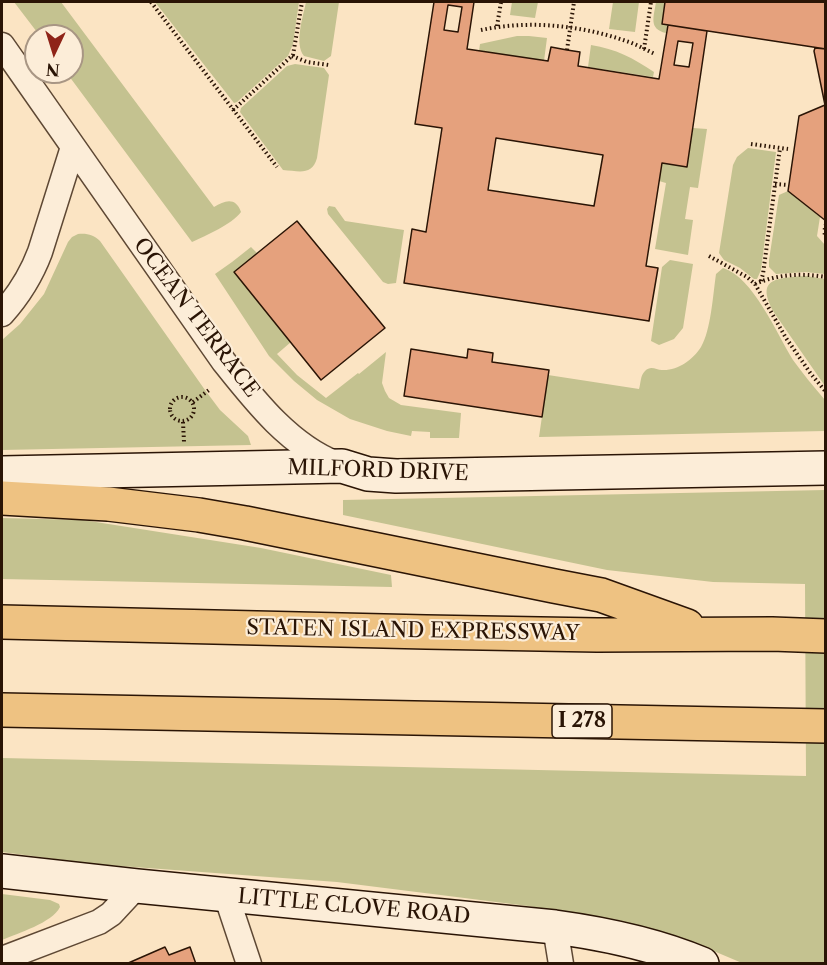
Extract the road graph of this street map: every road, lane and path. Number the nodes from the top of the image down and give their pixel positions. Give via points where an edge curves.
1 (151, 2) edge
2 (302, 2) edge
3 (501, 2) edge
4 (574, 2) edge
5 (651, 2) edge
6 (497, 26) junction
7 (570, 28) junction
8 (481, 30) dead end
9 (2, 45) edge
10 (644, 49) junction
11 (567, 50) dead end
12 (656, 54) dead end
13 (292, 56) junction
14 (329, 65) dead end
15 (233, 110) junction
16 (751, 144) dead end
17 (73, 147) junction
18 (780, 148) junction
19 (788, 149) dead end
20 (277, 167) dead end
21 (776, 184) junction
22 (788, 186) dead end
23 (825, 224) edge
24 (825, 237) edge
25 (709, 256) dead end
26 (825, 277) edge
27 (761, 281) junction
28 (754, 284) junction
29 (2, 314) edge
30 (209, 390) dead end
31 (825, 392) edge
32 (193, 402) junction
33 (183, 422) junction
34 (185, 448) dead end
35 (342, 466) junction
36 (825, 468) edge
37 (2, 473) edge
38 (2, 498) edge
39 (2, 622) edge
40 (708, 634) junction
41 (814, 636) edge
42 (2, 710) edge
43 (816, 726) edge
44 (2, 871) edge
45 (137, 886) junction
46 (226, 895) junction
47 (555, 927) junction
48 (2, 959) edge
49 (249, 963) edge
50 (561, 963) edge
51 (702, 963) edge

1 - 15 path
2 - 13 path
3 - 6 path
4 - 7 path
5 - 10 path
6 - 7 path
6 - 8 path
7 - 10 path via 600,33
7 - 11 path
9 - 17 street, OCEAN TERRACE
10 - 12 path
13 - 14 path
13 - 15 path
15 - 20 path
16 - 18 path
17 - 29 street via 35,266
17 - 35 street, OCEAN TERRACE via 251,396 300,443
18 - 19 path
18 - 21 path
21 - 22 path
21 - 27 path
23 - 24 path
25 - 28 path
26 - 27 path via 798,274
27 - 28 path
28 - 31 path
30 - 32 path
32 - 33 path via 194,414
32 - 33 path via 182,396 170,405 173,417
33 - 34 path
35 - 36 street, MILFORD DRIVE via 368,474 396,476
35 - 37 street, MILFORD DRIVE
38 - 40 highway via 199,514 601,595
39 - 40 highway, STATEN ISLAND EXPRESSWAY
40 - 41 highway, STATEN ISLAND EXPRESSWAY
42 - 43 highway, I 278
44 - 45 street, LITTLE CLOVE ROAD
45 - 46 street, LITTLE CLOVE ROAD
45 - 48 street via 99,922
46 - 47 street, LITTLE CLOVE ROAD
46 - 49 street
47 - 50 street
47 - 51 street, LITTLE CLOVE ROAD via 616,937

